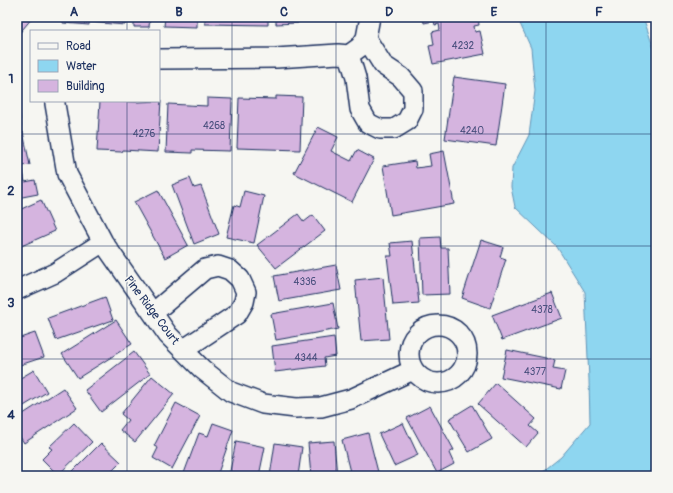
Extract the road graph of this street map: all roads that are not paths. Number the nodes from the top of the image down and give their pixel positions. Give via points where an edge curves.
1 (370, 17) edge
2 (366, 38) junction
3 (349, 55) junction
4 (160, 59) edge
5 (55, 102) edge
6 (103, 242) junction
7 (17, 290) edge
8 (153, 313) junction
9 (183, 350) junction
10 (413, 370) dead end

1 - 2 street
2 - 3 street via 360,47
2 - 3 street via 383,65 401,76 413,91 413,109 407,121 394,129 380,129 368,123 360,109 356,78
3 - 4 street
5 - 6 street, Pine Ridge Court via 67,174
6 - 7 street via 55,273
6 - 8 street, Pine Ridge Court
8 - 9 street, Pine Ridge Court via 168,335
8 - 9 street via 205,269 218,266 230,270 240,279 246,292 237,314
9 - 10 street, Pine Ridge Court via 231,392 263,404 296,408 321,407 351,399

